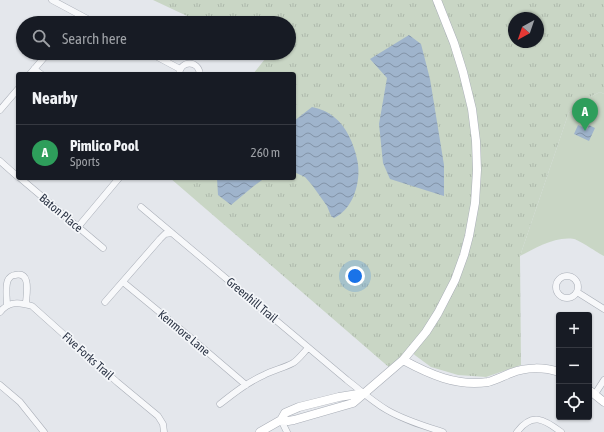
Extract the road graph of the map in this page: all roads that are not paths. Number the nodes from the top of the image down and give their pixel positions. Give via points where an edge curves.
1 (52, 0) edge
2 (437, 0) edge
3 (80, 15) edge
4 (42, 60) edge
5 (161, 60) edge
6 (32, 72) edge
7 (179, 72) edge
8 (200, 72) edge
9 (16, 91) edge
10 (0, 110) edge
11 (0, 162) edge
12 (16, 175) edge
13 (22, 180) edge
14 (30, 180) edge
15 (117, 180) edge
16 (27, 184) junction
17 (141, 207) dead end
18 (78, 227) junction
19 (172, 234) junction
20 (103, 248) dead end
21 (123, 282) junction
22 (577, 292) dead end
23 (105, 302) dead end
24 (26, 304) junction
25 (7, 305) junction
26 (604, 309) edge
27 (0, 312) edge
28 (308, 348) junction
29 (403, 360) junction
30 (556, 371) edge
31 (604, 380) edge
32 (0, 385) edge
33 (246, 385) junction
34 (592, 392) edge
35 (364, 393) junction
36 (604, 402) edge
37 (220, 404) dead end
38 (281, 420) junction
39 (44, 432) edge
40 (164, 432) edge
41 (260, 432) edge
42 (287, 432) edge
43 (443, 432) edge
44 (517, 432) edge
45 (561, 432) edge

1 - 3 street
2 - 29 street via 454,43 472,109 476,141 475,203 469,236 455,280 426,332
4 - 6 street
5 - 7 street
7 - 8 street via 185,64 197,67
9 - 10 street
11 - 12 street, Baton Place
13 - 16 street, Baton Place
14 - 16 street
15 - 18 street
16 - 18 street, Baton Place
17 - 19 street, Greenhill Trail
18 - 20 street, Baton Place
19 - 21 street via 164,234
19 - 28 street, Greenhill Trail
21 - 23 street
21 - 33 street, Kenmore Lane
22 - 26 street
24 - 25 street
24 - 25 street via 28,285 23,276 18,274 10,277 8,282
24 - 40 street, Five Forks Trail via 32,306 158,416
25 - 27 street
28 - 33 street via 294,362
28 - 35 street, Greenhill Trail
29 - 30 street via 436,376 458,382 488,382 527,369 544,368
29 - 35 street
31 - 34 street
32 - 39 street via 20,402
33 - 37 street
34 - 36 street
35 - 38 street via 353,403 342,407 294,420
35 - 43 street, Greenhill Trail via 404,418
38 - 41 street
38 - 42 street
44 - 45 street via 527,422 539,419

